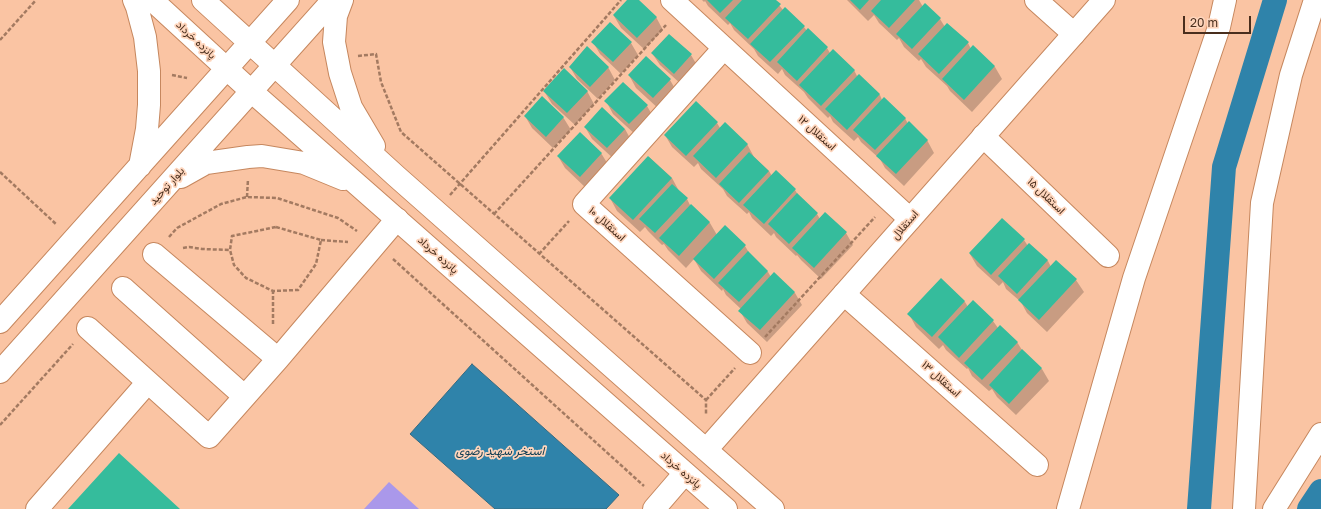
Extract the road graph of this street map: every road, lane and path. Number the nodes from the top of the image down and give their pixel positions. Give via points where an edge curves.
1 (36, 0) edge
2 (134, 0) edge
3 (152, 0) edge
4 (203, 0) edge
5 (288, 0) edge
6 (333, 0) edge
7 (342, 0) edge
8 (621, 0) edge
9 (1036, 0) edge
10 (1104, 0) edge
11 (1225, 0) edge
12 (1315, 0) edge
13 (676, 4) edge
14 (1074, 34) junction
15 (0, 40) edge
16 (250, 42) junction
17 (724, 48) junction
18 (376, 54) dead end
19 (275, 65) junction
20 (227, 69) junction
21 (251, 92) junction
22 (983, 136) junction
23 (140, 166) junction
24 (0, 172) edge
25 (396, 176) junction
26 (170, 183) junction
27 (460, 184) junction
28 (359, 185) junction
29 (891, 201) junction
30 (584, 204) junction
31 (436, 211) junction
32 (494, 214) junction
33 (397, 219) junction
34 (910, 219) junction
35 (74, 240) junction
36 (230, 250) junction
37 (154, 254) joint
38 (539, 254) junction
39 (1108, 256) dead end
40 (123, 288) dead end
41 (844, 294) junction
42 (0, 322) edge
43 (88, 328) dead end
44 (750, 353) junction
45 (278, 359) junction
46 (0, 372) edge
47 (148, 382) junction
48 (244, 396) junction
49 (706, 400) junction
50 (1321, 434) edge
51 (706, 450) junction
52 (1038, 465) dead end
53 (685, 473) junction
54 (37, 509) edge
55 (654, 509) edge
56 (726, 509) edge
57 (774, 509) edge
58 (1068, 509) edge
59 (1244, 509) edge
60 (1274, 509) edge

1 - 15 path
2 - 23 street via 145,37 149,71 147,129
3 - 20 street, پانزده خرداد
4 - 16 street
5 - 16 street
6 - 19 street, بلوار توحید
7 - 25 street via 336,16 334,42 340,74 351,107 370,141
8 - 27 path
9 - 14 street
10 - 14 street, استقلال
11 - 58 street via 1219,27 1134,278
12 - 59 street via 1291,75 1262,203
13 - 17 street, استقلال ۱۲
13 - 32 path
14 - 22 street, استقلال
16 - 19 street
16 - 20 street
17 - 29 street, استقلال ۱۲
17 - 30 street, استقلال ۱۰
18 - 27 path via 381,82 401,132
19 - 21 street, بلوار توحید
19 - 25 street
20 - 21 street, پانزده خرداد
20 - 23 street
21 - 26 street, بلوار توحید
21 - 28 street, پانزده خرداد
22 - 34 street, استقلال
22 - 39 street, استقلال ۱۵
23 - 35 street
24 - 35 path
25 - 31 street
26 - 28 street via 206,163 262,156 304,163
26 - 46 street, بلوار توحید
27 - 31 path
27 - 32 path
28 - 33 street, پانزده خرداد
29 - 34 street, استقلال ۱۲
29 - 44 path
30 - 38 path
30 - 44 street, استقلال ۱۰
31 - 51 street
32 - 38 path
33 - 45 street
33 - 53 street, پانزده خرداد
34 - 41 street, استقلال
35 - 42 street
36 - 36 path via 234,265 246,278 274,291 298,290 316,264 321,240 276,227 232,236
36 - 37 path via 188,247
37 - 45 street
38 - 49 path
40 - 48 street
41 - 51 street, استقلال
41 - 52 street, استقلال ۱۳
43 - 47 street
44 - 49 path
45 - 48 street
47 - 48 street via 209,437
47 - 54 street
49 - 51 path
50 - 60 street
51 - 57 street
53 - 55 street
53 - 56 street, پانزده خرداد

